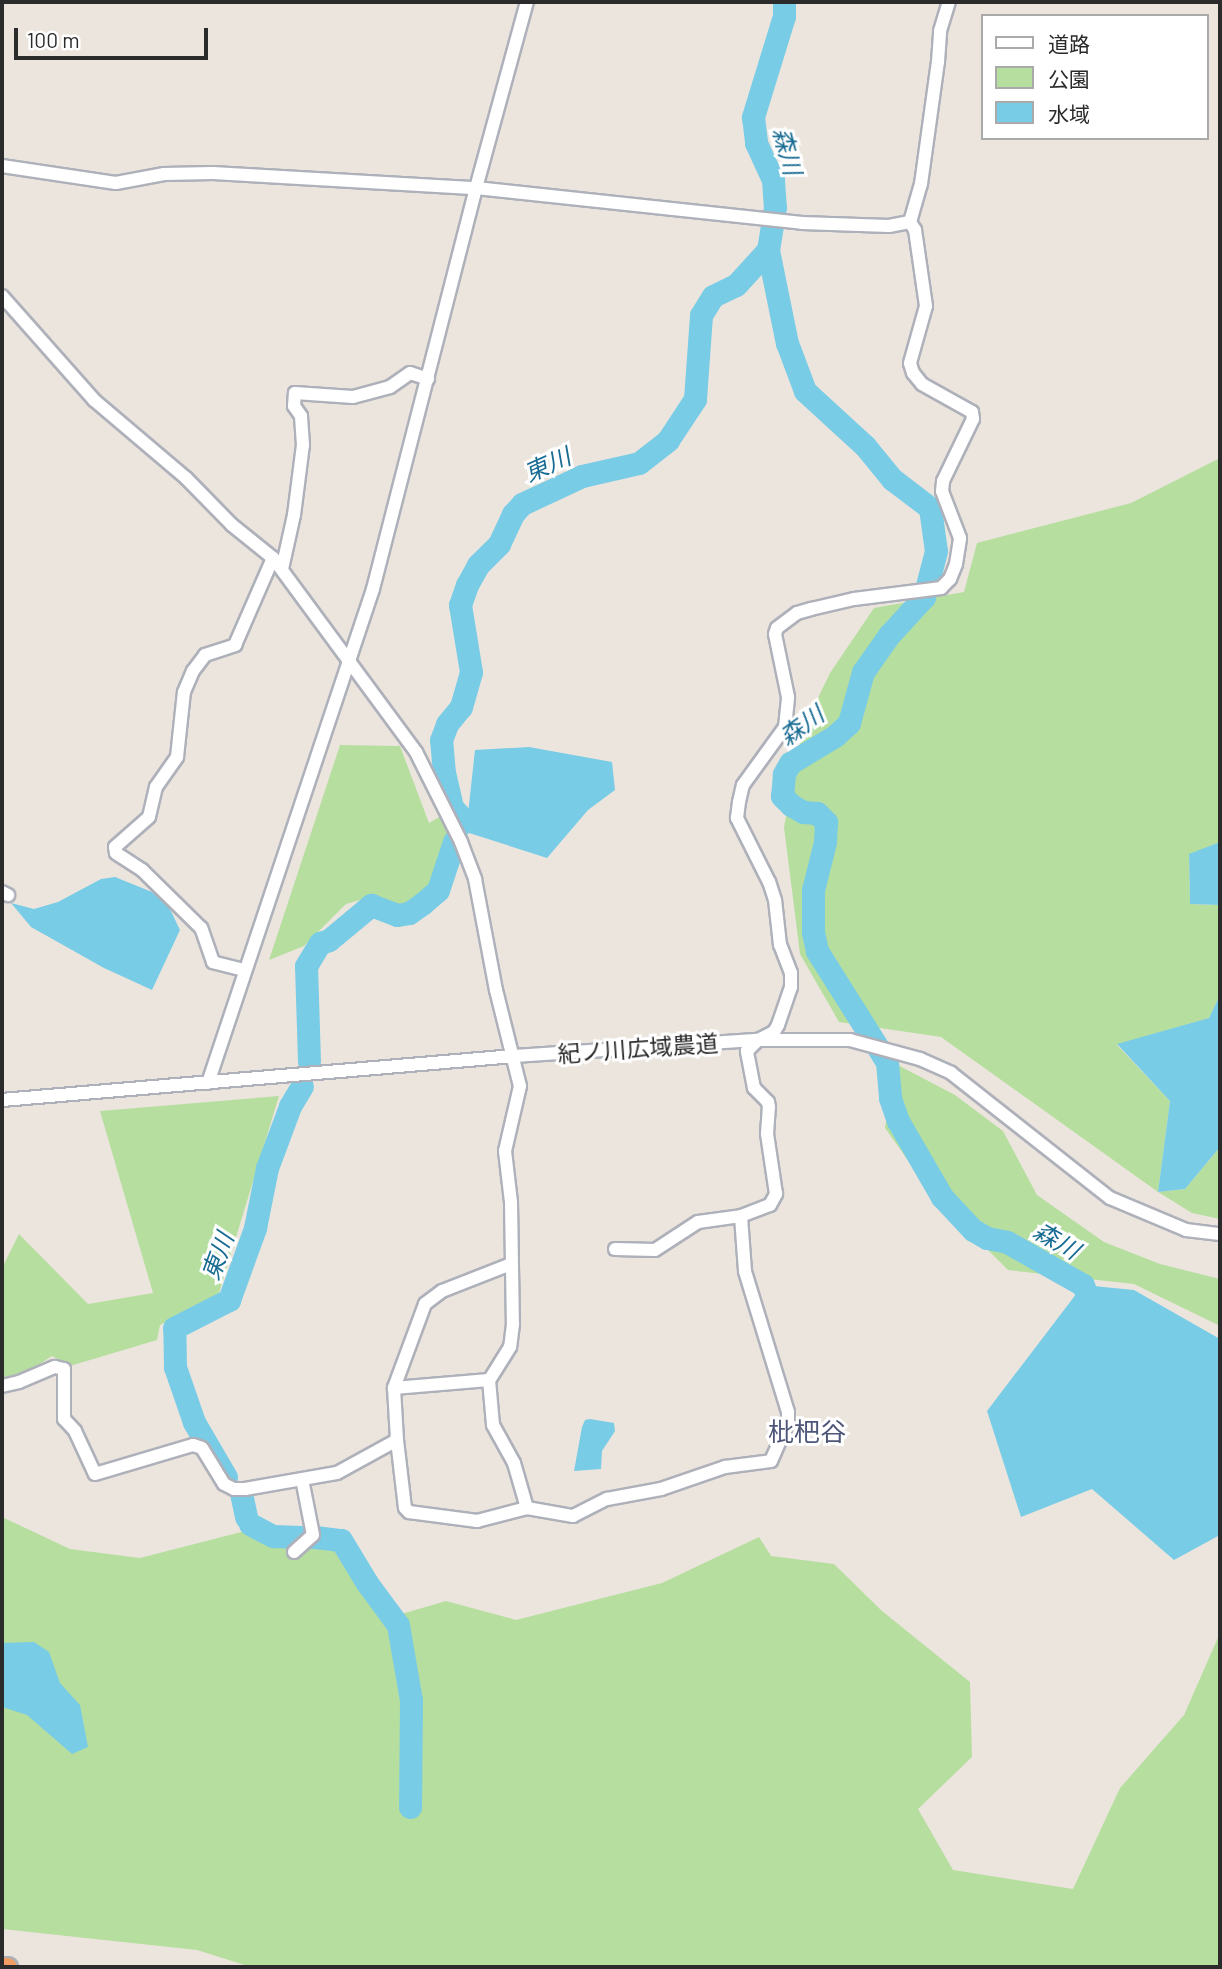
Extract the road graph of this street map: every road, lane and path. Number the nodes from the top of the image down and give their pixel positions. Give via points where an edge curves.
1 (527, 2) edge
2 (949, 2) edge
3 (2, 166) edge
4 (476, 188) junction
5 (910, 222) junction
6 (2, 296) edge
7 (428, 379) junction
8 (273, 558) junction
9 (282, 569) junction
10 (350, 659) junction
11 (244, 970) junction
12 (758, 1040) junction
13 (514, 1056) junction
14 (208, 1083) junction
15 (2, 1100) edge
16 (741, 1216) junction
17 (1220, 1234) edge
18 (615, 1249) dead end
19 (511, 1264) junction
20 (489, 1380) junction
21 (2, 1386) edge
22 (394, 1388) junction
23 (397, 1440) junction
24 (302, 1479) junction
25 (527, 1507) junction
26 (294, 1552) dead end

1 - 4 street
2 - 5 street via 940,31 923,171
3 - 4 street via 116,183 164,174 213,173
4 - 5 street via 802,223 890,226
4 - 7 street
5 - 12 street via 926,306 910,363 913,373 922,384 972,412 973,419 943,481 942,491 960,538 956,564 941,588 811,609 777,628 788,696 785,727 743,785 737,818 769,882 780,945 791,973 778,1025
6 - 8 street via 94,400
7 - 9 street via 410,373 390,387 353,397 295,393 303,445 299,491
7 - 10 street
8 - 9 street
8 - 11 street via 235,645 205,655 193,671 184,692 177,757 156,787 149,817 115,847 116,853 142,870 201,928 213,962
9 - 10 street
10 - 11 street
10 - 13 street via 416,752 461,842 475,879
11 - 14 street
12 - 13 street, 紀ノ川広域農道
12 - 16 street via 747,1051 754,1088 768,1102 776,1194 770,1205
12 - 17 street, 紀ノ川広域農道 via 850,1040 920,1059 950,1073 1110,1198 1186,1230
13 - 14 street, 紀ノ川広域農道
13 - 19 street via 520,1086 505,1166 511,1202
14 - 15 street, 紀ノ川広域農道
16 - 18 street via 698,1222 655,1250
16 - 25 street via 745,1271 788,1412 771,1461 724,1467 661,1489 607,1499 573,1516
19 - 20 street via 510,1347
19 - 22 street via 429,1299
20 - 22 street
20 - 25 street via 493,1425 514,1463
21 - 24 street via 55,1367 64,1369 64,1419 75,1431 95,1474 192,1444 202,1448 224,1484 234,1489
22 - 23 street
23 - 24 street via 337,1473
23 - 25 street via 409,1512 477,1521
24 - 26 street via 313,1535

